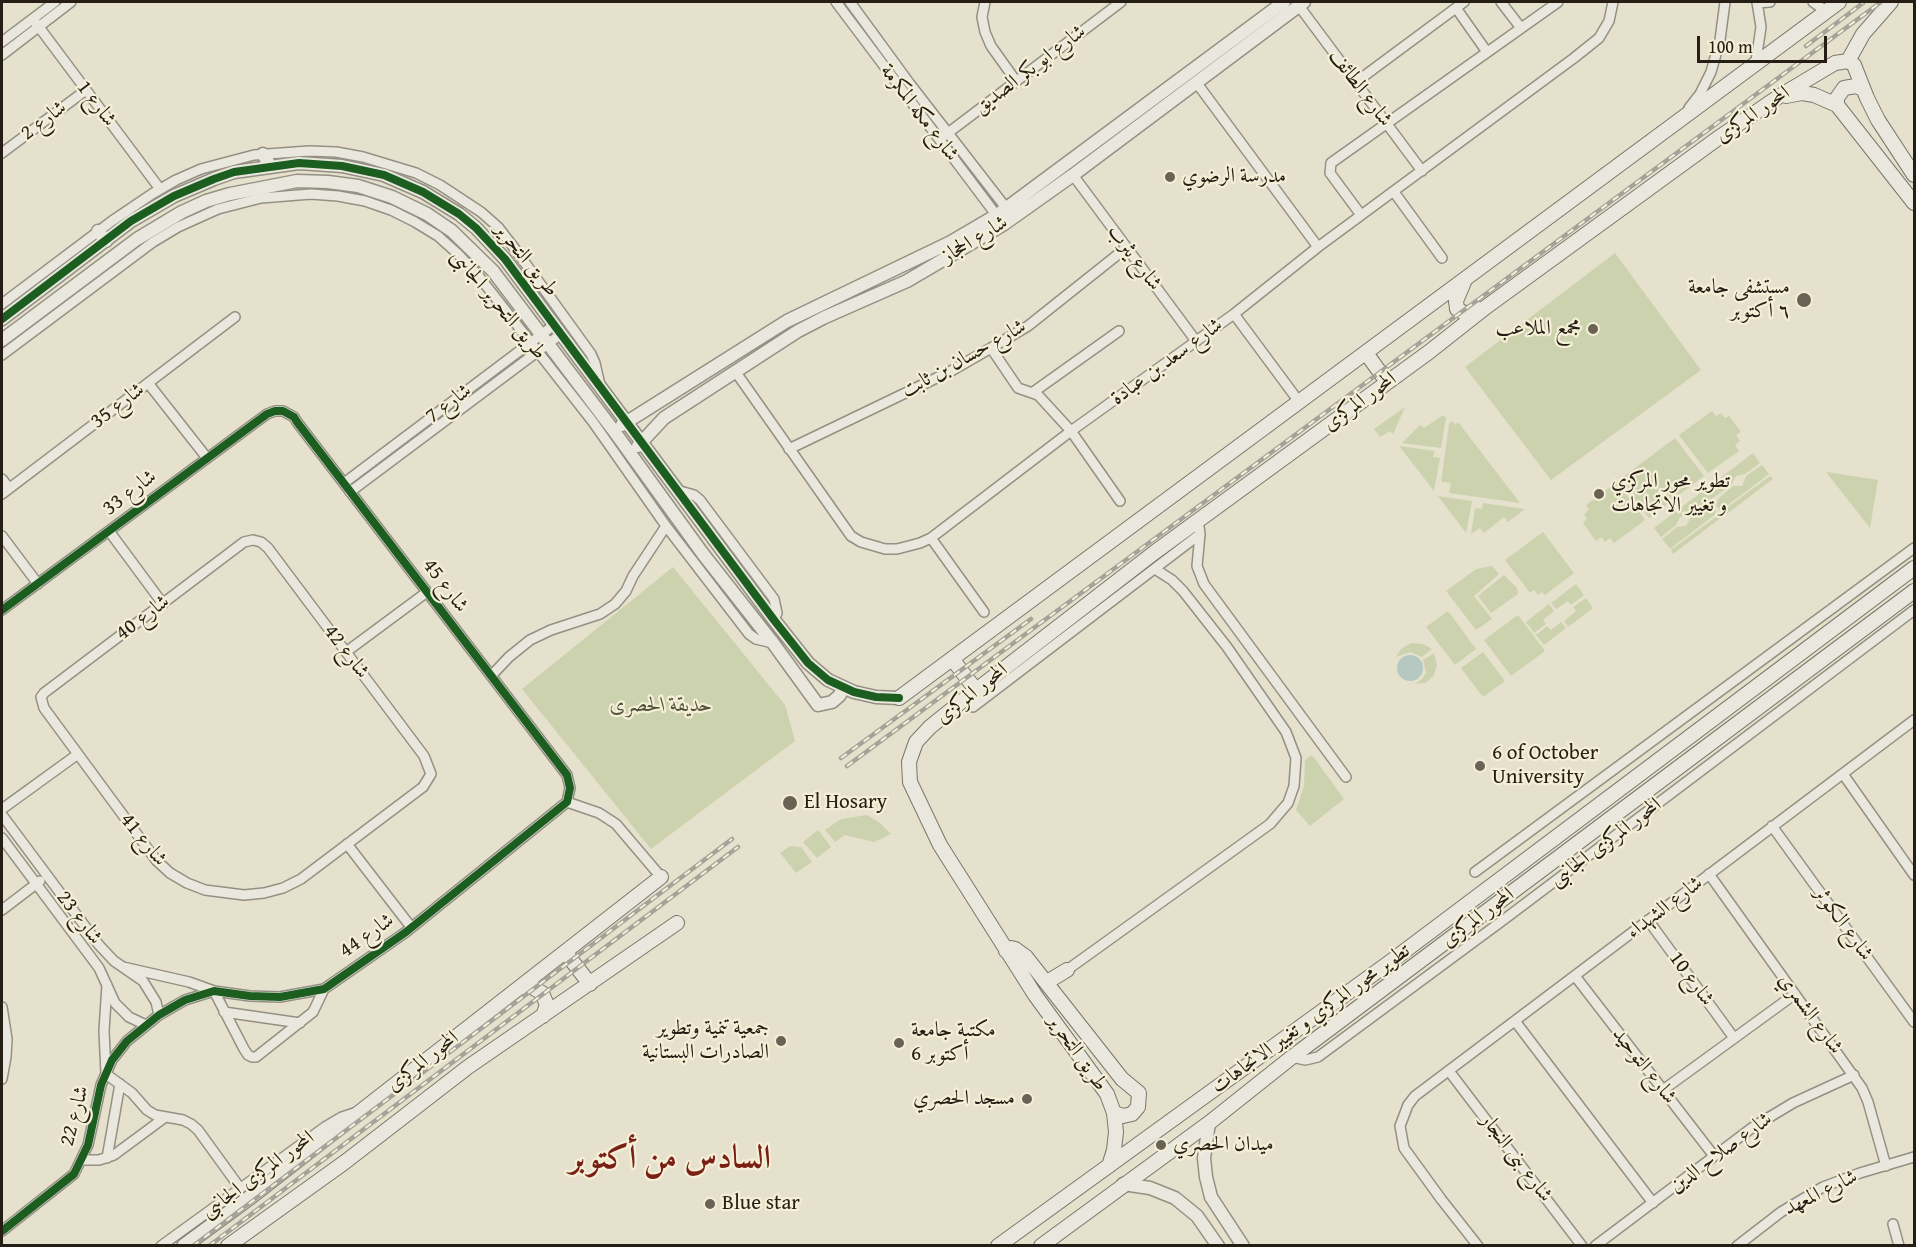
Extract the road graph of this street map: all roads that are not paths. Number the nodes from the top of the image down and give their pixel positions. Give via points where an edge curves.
1 (55, 2) edge
2 (71, 2) edge
3 (836, 2) edge
4 (850, 2) edge
5 (985, 2) edge
6 (1121, 2) edge
7 (1284, 2) edge
8 (1501, 2) edge
9 (1558, 2) edge
10 (1613, 2) edge
11 (1725, 2) edge
12 (1757, 2) edge
13 (1770, 2) edge
14 (1813, 2) edge
15 (1839, 2) edge
16 (1891, 2) edge
17 (1302, 4) edge
18 (1460, 5) edge
19 (1826, 11) junction
20 (36, 23) junction
21 (1521, 28) junction
22 (2, 42) edge
23 (1487, 52) junction
24 (2, 55) edge
25 (1756, 61) junction
26 (1848, 61) junction
27 (1016, 81) junction
28 (1196, 82) junction
29 (1356, 82) junction
30 (1863, 89) junction
31 (86, 90) junction
32 (1778, 97) junction
33 (1837, 105) junction
34 (1682, 118) junction
35 (1387, 125) junction
36 (947, 132) junction
37 (939, 140) junction
38 (2, 153) edge
39 (262, 154) junction
40 (271, 167) junction
41 (1422, 171) junction
42 (1073, 175) junction
43 (1914, 175) edge
44 (160, 189) junction
45 (1394, 192) junction
46 (1914, 203) edge
47 (1361, 215) junction
48 (1005, 216) junction
49 (102, 236) junction
50 (1318, 247) junction
51 (1126, 248) junction
52 (1442, 258) dead end
53 (1465, 280) junction
54 (2, 304) edge
55 (1486, 307) junction
56 (1234, 314) junction
57 (235, 317) dead end
58 (2, 320) edge
59 (558, 330) junction
60 (1119, 331) dead end
61 (545, 339) junction
62 (2, 340) edge
63 (1196, 341) junction
64 (531, 343) junction
65 (991, 348) junction
66 (537, 352) junction
67 (1366, 353) junction
68 (2, 355) edge
69 (735, 371) junction
70 (1387, 382) junction
71 (148, 383) junction
72 (600, 385) junction
73 (1032, 393) junction
74 (1300, 403) junction
75 (283, 411) joint
76 (627, 421) junction
77 (614, 431) junction
78 (1071, 431) junction
79 (642, 440) junction
80 (789, 449) junction
81 (631, 453) junction
82 (207, 458) junction
83 (2, 479) edge
84 (344, 483) junction
85 (5, 491) edge
86 (350, 492) junction
87 (1120, 501) dead end
88 (666, 526) junction
89 (1199, 527) junction
90 (109, 531) junction
91 (2, 536) edge
92 (931, 538) junction
93 (253, 540) joint
94 (1914, 549) edge
95 (1914, 568) edge
96 (1155, 569) junction
97 (38, 584) junction
98 (1914, 591) edge
99 (427, 592) junction
100 (163, 603) junction
101 (2, 610) edge
102 (1914, 610) edge
103 (984, 612) dead end
104 (773, 643) junction
105 (346, 652) junction
106 (952, 660) junction
107 (491, 676) junction
108 (844, 688) junction
109 (976, 690) junction
110 (899, 698) joint
111 (42, 704) joint
112 (973, 707) dead end
113 (1913, 724) edge
114 (78, 754) junction
115 (431, 774) joint
116 (1843, 774) junction
117 (1346, 777) dead end
118 (567, 802) junction
119 (2, 809) edge
120 (2, 815) edge
121 (1772, 826) junction
122 (5, 828) edge
123 (2, 838) edge
124 (347, 844) junction
125 (940, 846) joint
126 (1475, 872) dead end
127 (1709, 874) junction
128 (1914, 875) edge
129 (47, 876) junction
130 (661, 876) joint
131 (36, 884) junction
132 (2, 910) edge
133 (1648, 920) junction
134 (677, 923) dead end
135 (411, 927) junction
136 (1006, 951) junction
137 (565, 952) junction
138 (123, 967) junction
139 (1067, 970) joint
140 (1575, 976) junction
141 (1047, 982) junction
142 (590, 984) junction
143 (107, 985) junction
144 (520, 987) junction
145 (324, 989) junction
146 (214, 991) junction
147 (1795, 994) junction
148 (2, 1007) edge
149 (224, 1012) junction
150 (159, 1015) junction
151 (543, 1016) junction
152 (1515, 1021) junction
153 (1914, 1022) edge
154 (300, 1023) junction
155 (146, 1025) junction
156 (1734, 1038) junction
157 (1293, 1057) junction
158 (1449, 1071) junction
159 (106, 1074) junction
160 (1854, 1075) junction
161 (2, 1079) edge
162 (120, 1084) junction
163 (1663, 1090) junction
164 (360, 1112) junction
165 (1114, 1113) junction
166 (164, 1118) junction
167 (1209, 1123) junction
168 (1714, 1156) junction
169 (1914, 1157) edge
170 (107, 1158) junction
171 (82, 1160) junction
172 (1109, 1166) junction
173 (1886, 1166) junction
174 (1123, 1184) junction
175 (240, 1188) junction
176 (1653, 1203) junction
177 (1893, 1224) dead end
178 (2, 1231) edge
179 (161, 1245) edge
180 (184, 1245) edge
181 (228, 1245) edge
182 (998, 1245) edge
183 (1041, 1245) edge
184 (1218, 1245) edge
185 (1243, 1245) edge
186 (1478, 1245) edge
187 (1582, 1245) edge
188 (1595, 1245) edge
189 (1737, 1245) edge
190 (1899, 1245) edge

1 - 20 street
2 - 20 street
3 - 37 street, شارع مكه المكرمة
4 - 36 street, شارع مكه المكرمة
5 - 27 street via 985,32
6 - 27 street, شارع ابو بكر الصديق
7 - 48 street, شارع الحجاز
8 - 21 street
9 - 21 street
10 - 41 street, شارع سعد بن عبادة via 1609,21 1599,38
11 - 34 street via 1711,72
12 - 13 street
12 - 25 street via 1761,27
14 - 19 street
15 - 19 main road, المحور المركزى
16 - 26 main road via 1863,34
17 - 28 street, شارع الحجاز
17 - 29 street, شارع الطائف
18 - 23 street
18 - 29 street
19 - 25 main road, المحور المركزى
20 - 22 street
20 - 24 street
20 - 31 street, شارع 1
21 - 23 street
23 - 35 street
25 - 34 main road, المحور المركزى
26 - 30 main road via 1854,65
26 - 32 main road, المحور المركزى via 1835,63
27 - 36 street, شارع ابو بكر الصديق
28 - 42 street, شارع الحجاز
28 - 50 street
29 - 35 street, شارع الطائف
30 - 33 main road via 1844,88
30 - 43 main road
31 - 38 street, شارع 2
31 - 44 street, شارع 1
32 - 33 main road via 1802,93
32 - 55 main road, المحور المركزى
33 - 46 main road
34 - 53 main road, المحور المركزى
35 - 41 street, شارع الطائف
35 - 47 street via 1330,165 1330,173
36 - 37 street, شارع ابو بكر الصديق
36 - 48 street, شارع مكه المكرمة
37 - 48 street, شارع مكه المكرمة
39 - 40 street
39 - 44 street, طريق التحرير الجانبى via 201,169
39 - 72 street, طريق التحرير الجانبى via 336,152 390,164 440,185 481,212 498,227 591,354
40 - 49 street, طريق التحرير via 234,172 193,186
40 - 59 street, طريق التحرير via 299,163 342,166 384,175 423,192 476,228 505,259
41 - 45 street, شارع سعد بن عبادة
42 - 48 street, شارع الحجاز
42 - 51 street, شارع يثرب
44 - 49 street, طريق التحرير الجانبى
45 - 47 street, شارع سعد بن عبادة
45 - 52 street
47 - 50 street, شارع سعد بن عبادة
48 - 69 street, شارع الحجاز via 907,281 798,331
48 - 76 street, شارع الحجاز via 788,321
49 - 54 street, طريق التحرير الجانبى
49 - 58 street, طريق التحرير
50 - 56 street, شارع سعد بن عبادة
51 - 63 street, شارع يثرب
51 - 65 street, شارع حسان بن ثابت via 1028,326
53 - 55 main road via 1456,301 1459,311 1466,314
53 - 67 main road, المحور المركزى
55 - 70 main road, المحور المركزى
56 - 63 street, شارع سعد بن عبادة
56 - 74 street
57 - 71 street, شارع 35
59 - 61 street, شارع 7
59 - 72 street, طريق التحرير
60 - 73 street
61 - 62 street, طريق التحرير via 493,271 452,231 427,214 358,186 297,181 230,194 182,212 137,238
61 - 64 street, شارع 7
61 - 66 street, شارع 7
61 - 77 street, طريق التحرير
63 - 78 street, شارع سعد بن عبادة
64 - 66 street, طريق التحرير الجانبى
64 - 68 street, طريق التحرير الجانبى via 477,274 438,236 365,201 311,194 240,203 178,227
64 - 84 street, شارع 7
65 - 73 street via 1018,388
65 - 80 street, شارع حسان بن ثابت
66 - 86 street, شارع 7
66 - 88 street, طريق التحرير الجانبى
67 - 70 main road
67 - 74 main road, المحور المركزى
69 - 79 street, شارع الحجاز via 664,418
69 - 80 street, شارع سعد بن عبادة
70 - 89 main road, المحور المركزى
71 - 82 street
71 - 85 street, شارع 35
72 - 76 street, طريق التحرير
73 - 78 street
74 - 106 main road, المحور المركزى
75 - 82 street, شارع 33 via 267,414
75 - 84 street, شارع 45 via 294,417
76 - 77 street, شارع الحجاز
76 - 79 street, طريق التحرير
77 - 81 street, طريق التحرير
78 - 87 street
78 - 92 street, شارع سعد بن عبادة
79 - 81 street, شارع الحجاز
79 - 108 street, طريق التحرير via 774,620 814,669
80 - 92 street, شارع سعد بن عبادة via 851,536 885,549 908,547
81 - 104 street, طريق التحرير
82 - 90 street, شارع 33
83 - 85 street
84 - 86 street, شارع 45
86 - 99 street, شارع 45
88 - 104 street, طريق التحرير الجانبى via 749,634
88 - 107 street via 615,604 600,614 530,640
89 - 96 street
89 - 109 main road, المحور المركزى
89 - 117 street via 1197,566 1204,584
90 - 97 street, شارع 33
90 - 100 street
91 - 97 street
92 - 103 street
93 - 100 street, شارع 40 via 244,542
93 - 105 street, شارع 42 via 268,548
94 - 126 street
95 - 172 main road, تطوير محور المركزي و تغيير الاتجاهات via 1390,962
96 - 112 street
96 - 139 street via 1183,591 1286,732 1296,758 1294,786 1288,803 1270,824
97 - 101 street, شارع 33
98 - 157 main road, المحور المركزى
99 - 105 street
99 - 107 street, شارع 45
100 - 111 street, شارع 40 via 44,693
102 - 157 street, المحور المركزى الجانبى via 1318,1057
104 - 108 street, طريق التحرير via 818,705 832,702
105 - 115 street, شارع 42 via 424,756
106 - 109 main road
106 - 110 main road, المحور المركزى
107 - 118 street, شارع 45 via 567,775
108 - 110 street, طريق التحرير via 865,695
109 - 125 main road, المحور المركزى via 922,734 909,762 910,782
111 - 114 street, شارع 41
113 - 116 street, شارع الشهداء
114 - 119 street
114 - 124 street, شارع 41 via 156,860 179,878 205,890 244,895 283,888
115 - 124 street, شارع 41 via 423,787
116 - 121 street, شارع الشهداء
116 - 128 street
118 - 130 street via 599,813 616,824
118 - 135 street, شارع 44
120 - 122 street, شارع 23
121 - 127 street, شارع الشهداء
121 - 153 street, شارع الكوثر
122 - 129 street, شارع 23
123 - 131 street, شارع 23
124 - 135 street
125 - 136 main road, طريق التحرير
127 - 133 street, شارع الشهداء
127 - 147 street, شارع الشمري
129 - 131 street
129 - 138 street, شارع 23 via 99,945
130 - 137 main road, المحور المركزى
131 - 132 street
131 - 143 street, شارع 23 via 99,968
133 - 140 street, شارع الشهداء
133 - 156 street, شارع 10
134 - 142 main road, المحور المركزى
135 - 145 street, شارع 44
136 - 141 main road, طريق التحرير via 1013,948 1022,953
136 - 165 main road, طريق التحرير via 1101,1085
137 - 142 main road
137 - 144 main road, المحور المركزى
138 - 146 street
138 - 150 street, شارع 23 via 143,981
139 - 141 main road
140 - 152 street, شارع الشهداء
140 - 163 street, شارع التوحيد
141 - 165 main road, طريق التحرير via 1122,1079 1139,1093 1138,1107 1132,1114
142 - 151 main road, المحور المركزى
143 - 155 street, شارع 23 via 121,1011
143 - 159 street
144 - 151 main road via 532,987 542,993 547,1005
144 - 164 main road, المحور المركزى
145 - 146 street, شارع 44 via 273,998
145 - 154 street via 313,1012
146 - 149 street
146 - 150 street, شارع 44 via 185,1000
147 - 156 street
147 - 160 street, شارع الشمري
148 - 161 street via 7,1039
149 - 154 street
149 - 154 street via 252,1057
150 - 155 street, شارع 44
151 - 181 main road, المحور المركزى
152 - 158 street, شارع الشهداء
152 - 176 street
155 - 159 street, شارع 22 via 119,1050
156 - 163 street
157 - 167 main road, المحور المركزى
158 - 186 street, شارع الشهداء via 1416,1096 1403,1115 1400,1137 1404,1148
158 - 187 street, شارع بنى النجار
159 - 162 street
159 - 171 street, شارع 22
160 - 168 street, شارع صلاح الدين via 1784,1109
160 - 173 street, شارع الشمري via 1868,1101
162 - 166 street via 147,1110
162 - 170 street
163 - 168 street, شارع التوحيد
164 - 175 street, المحور المركزى الجانبى via 333,1122
164 - 180 main road, المحور المركزى
165 - 172 main road, طريق التحرير via 1115,1142
166 - 170 street
166 - 175 street via 183,1120 198,1130
167 - 174 main road, المحور المركزى
167 - 185 street via 1204,1158 1208,1187 1220,1214
168 - 176 street, شارع صلاح الدين
169 - 173 street, شارع المعهد
170 - 171 street
171 - 178 street, شارع 22 via 74,1174
172 - 182 main road
173 - 189 street, شارع المعهد via 1823,1187
174 - 183 main road, المحور المركزى
174 - 184 street via 1150,1188 1175,1198 1197,1216
175 - 179 street, المحور المركزى الجانبى
176 - 188 street, شارع صلاح الدين
177 - 190 street

